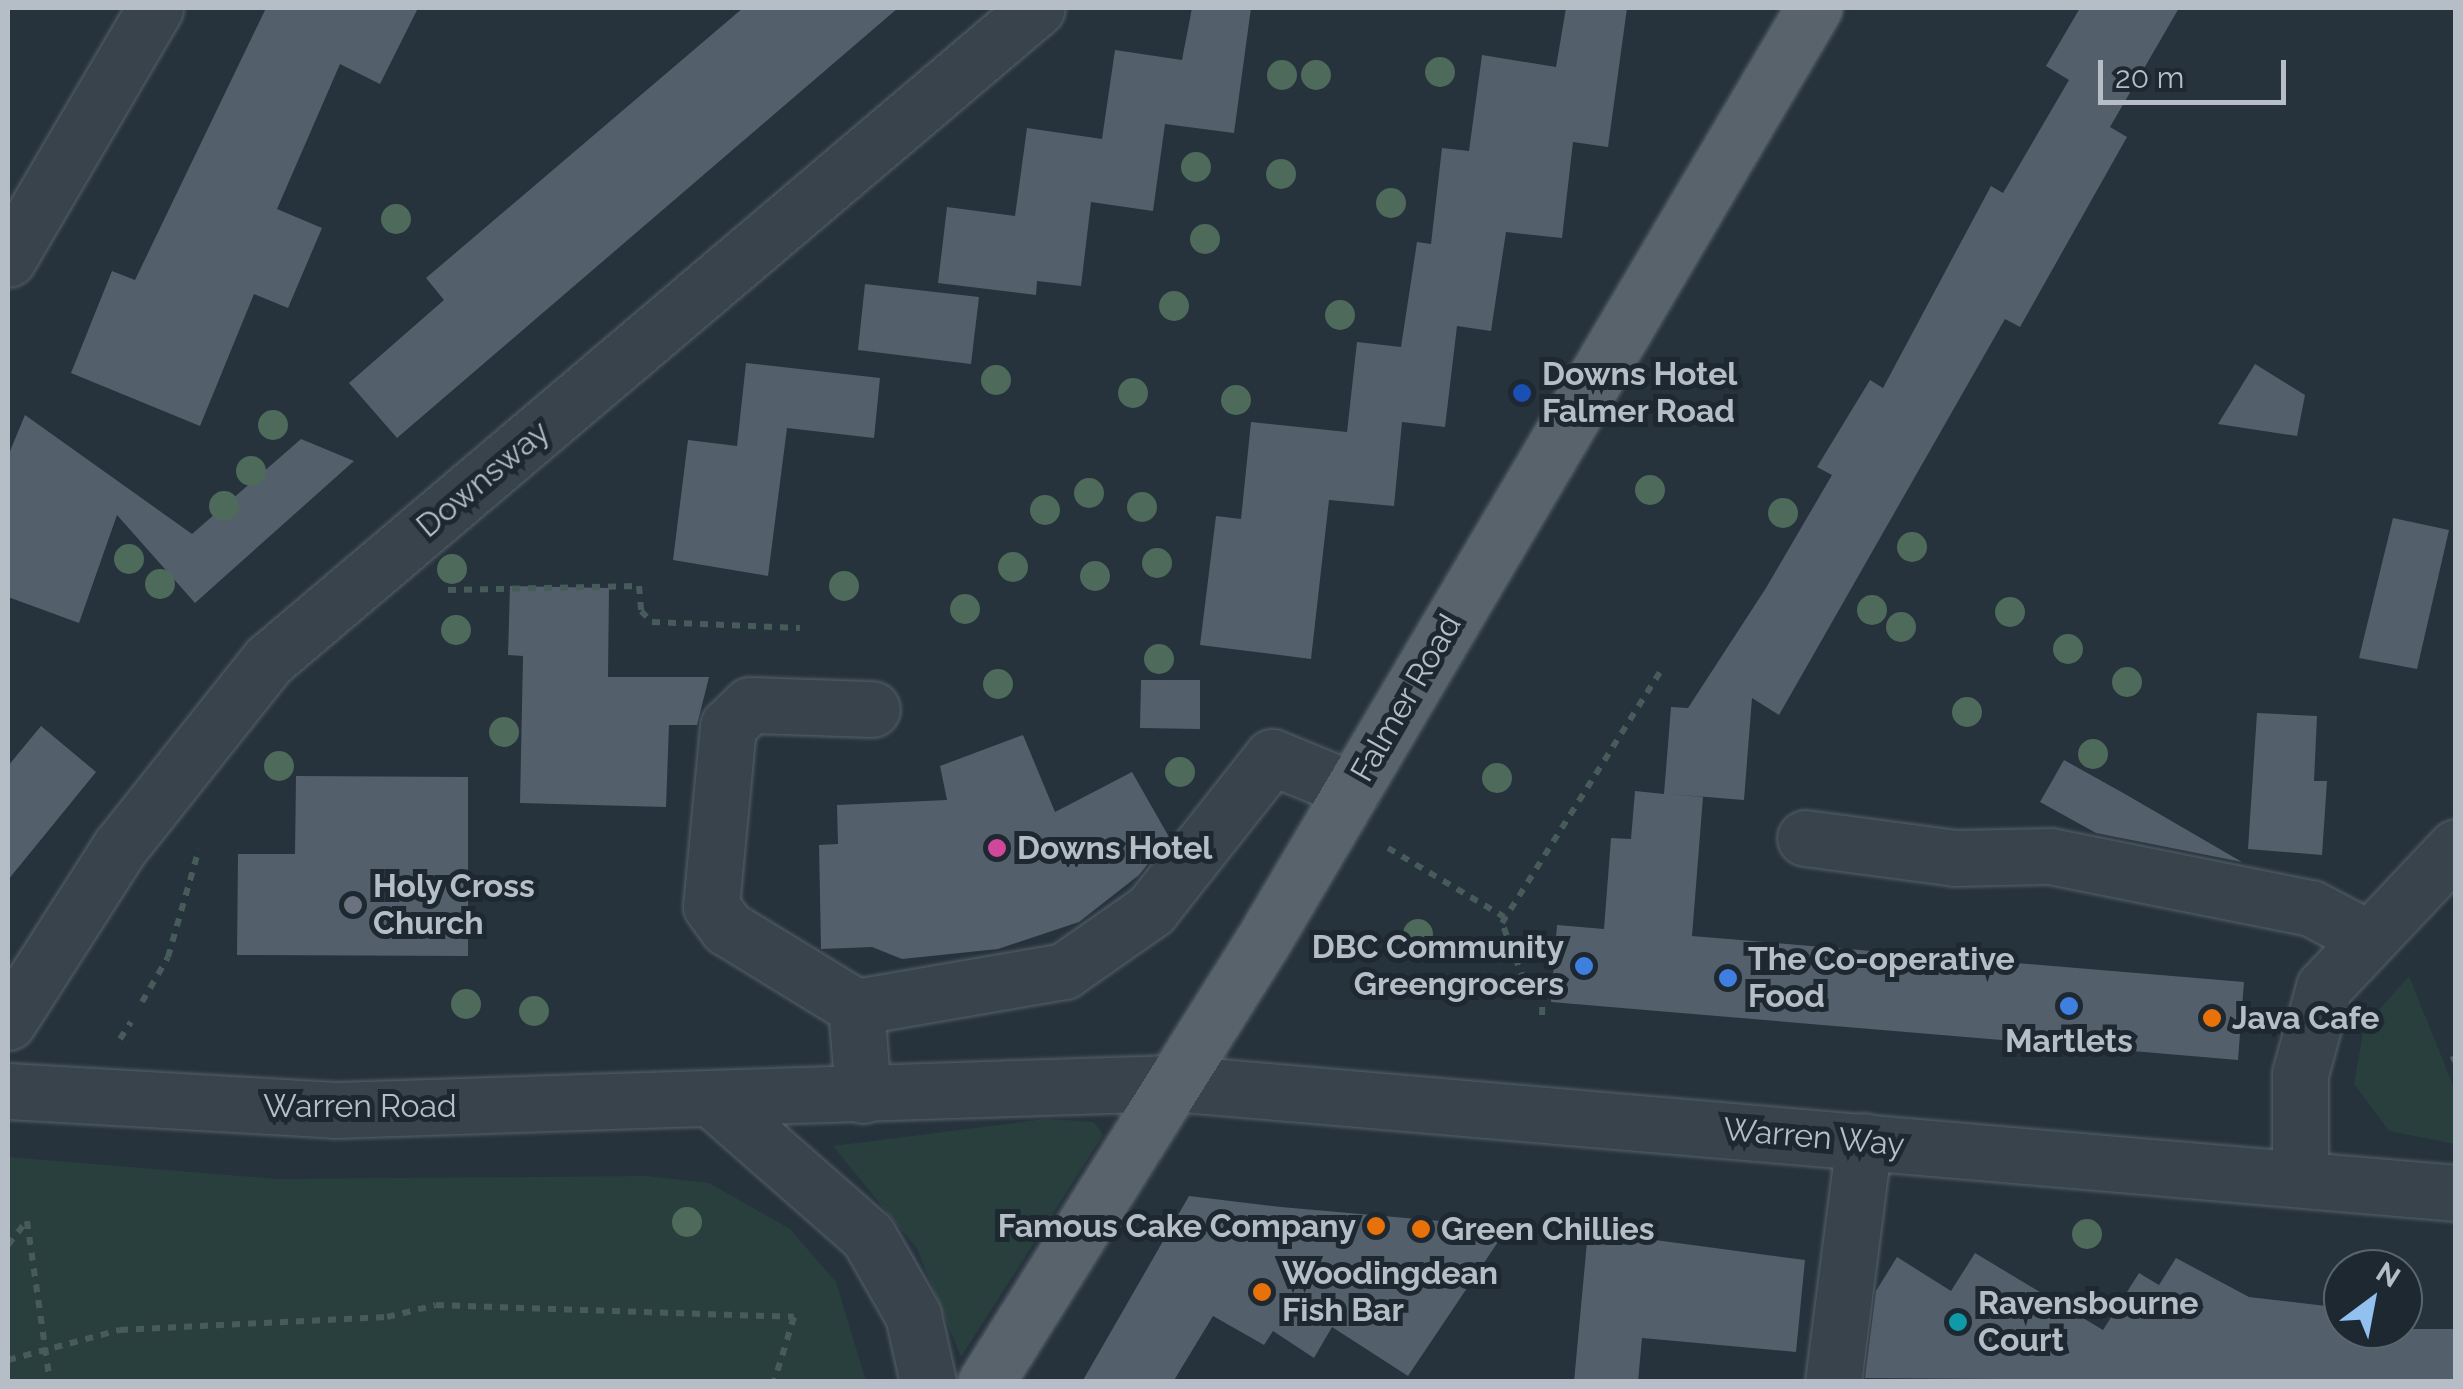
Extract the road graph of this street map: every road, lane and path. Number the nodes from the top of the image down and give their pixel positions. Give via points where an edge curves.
1 (155, 8) edge
2 (1038, 8) edge
3 (1814, 8) edge
4 (8, 259) edge
5 (429, 593) dead end
6 (800, 628) dead end
7 (1663, 667) dead end
8 (872, 709) dead end
9 (1352, 790) junction
10 (204, 834) dead end
11 (1805, 838) dead end
12 (2456, 847) edge
13 (1388, 848) dead end
14 (1504, 916) junction
15 (2366, 938) junction
16 (142, 1002) dead end
17 (856, 1007) junction
18 (1542, 1016) dead end
19 (8, 1022) edge
20 (1173, 1083) junction
21 (8, 1091) edge
22 (862, 1094) junction
23 (713, 1100) junction
24 (1864, 1141) junction
25 (2300, 1178) junction
26 (2456, 1193) edge
27 (8, 1244) edge
28 (44, 1351) junction
29 (8, 1360) edge
30 (1001, 1376) edge
31 (50, 1382) edge
32 (774, 1382) edge
33 (928, 1382) edge
34 (1833, 1382) edge

1 - 4 street
2 - 19 street, Downsway via 269,660 120,848
3 - 9 main road, Falmer Road
5 - 6 path via 487,582 640,586 641,611 652,622
7 - 14 path
8 - 17 street via 750,705 728,726 711,906 728,928
9 - 17 street via 1272,757 1151,910 1064,972
9 - 20 main road, Falmer Road
10 - 16 path via 168,957
11 - 15 street via 1954,858 2050,856 2311,908
12 - 15 street
13 - 14 path
14 - 18 path via 1502,936 1524,980 1543,983
15 - 25 street via 2324,986 2306,1030
17 - 22 street
20 - 22 street, Warren Road
20 - 24 street, Warren Way
20 - 30 main road, Falmer Road
21 - 23 street, Warren Road via 334,1110
22 - 23 street, Warren Road
23 - 33 street via 868,1236 912,1316
24 - 25 street, Warren Way
24 - 34 street
25 - 26 street, Warren Way
27 - 28 path via 27,1222
28 - 29 path
28 - 31 path
28 - 32 path via 120,1330 387,1317 436,1305 794,1318

